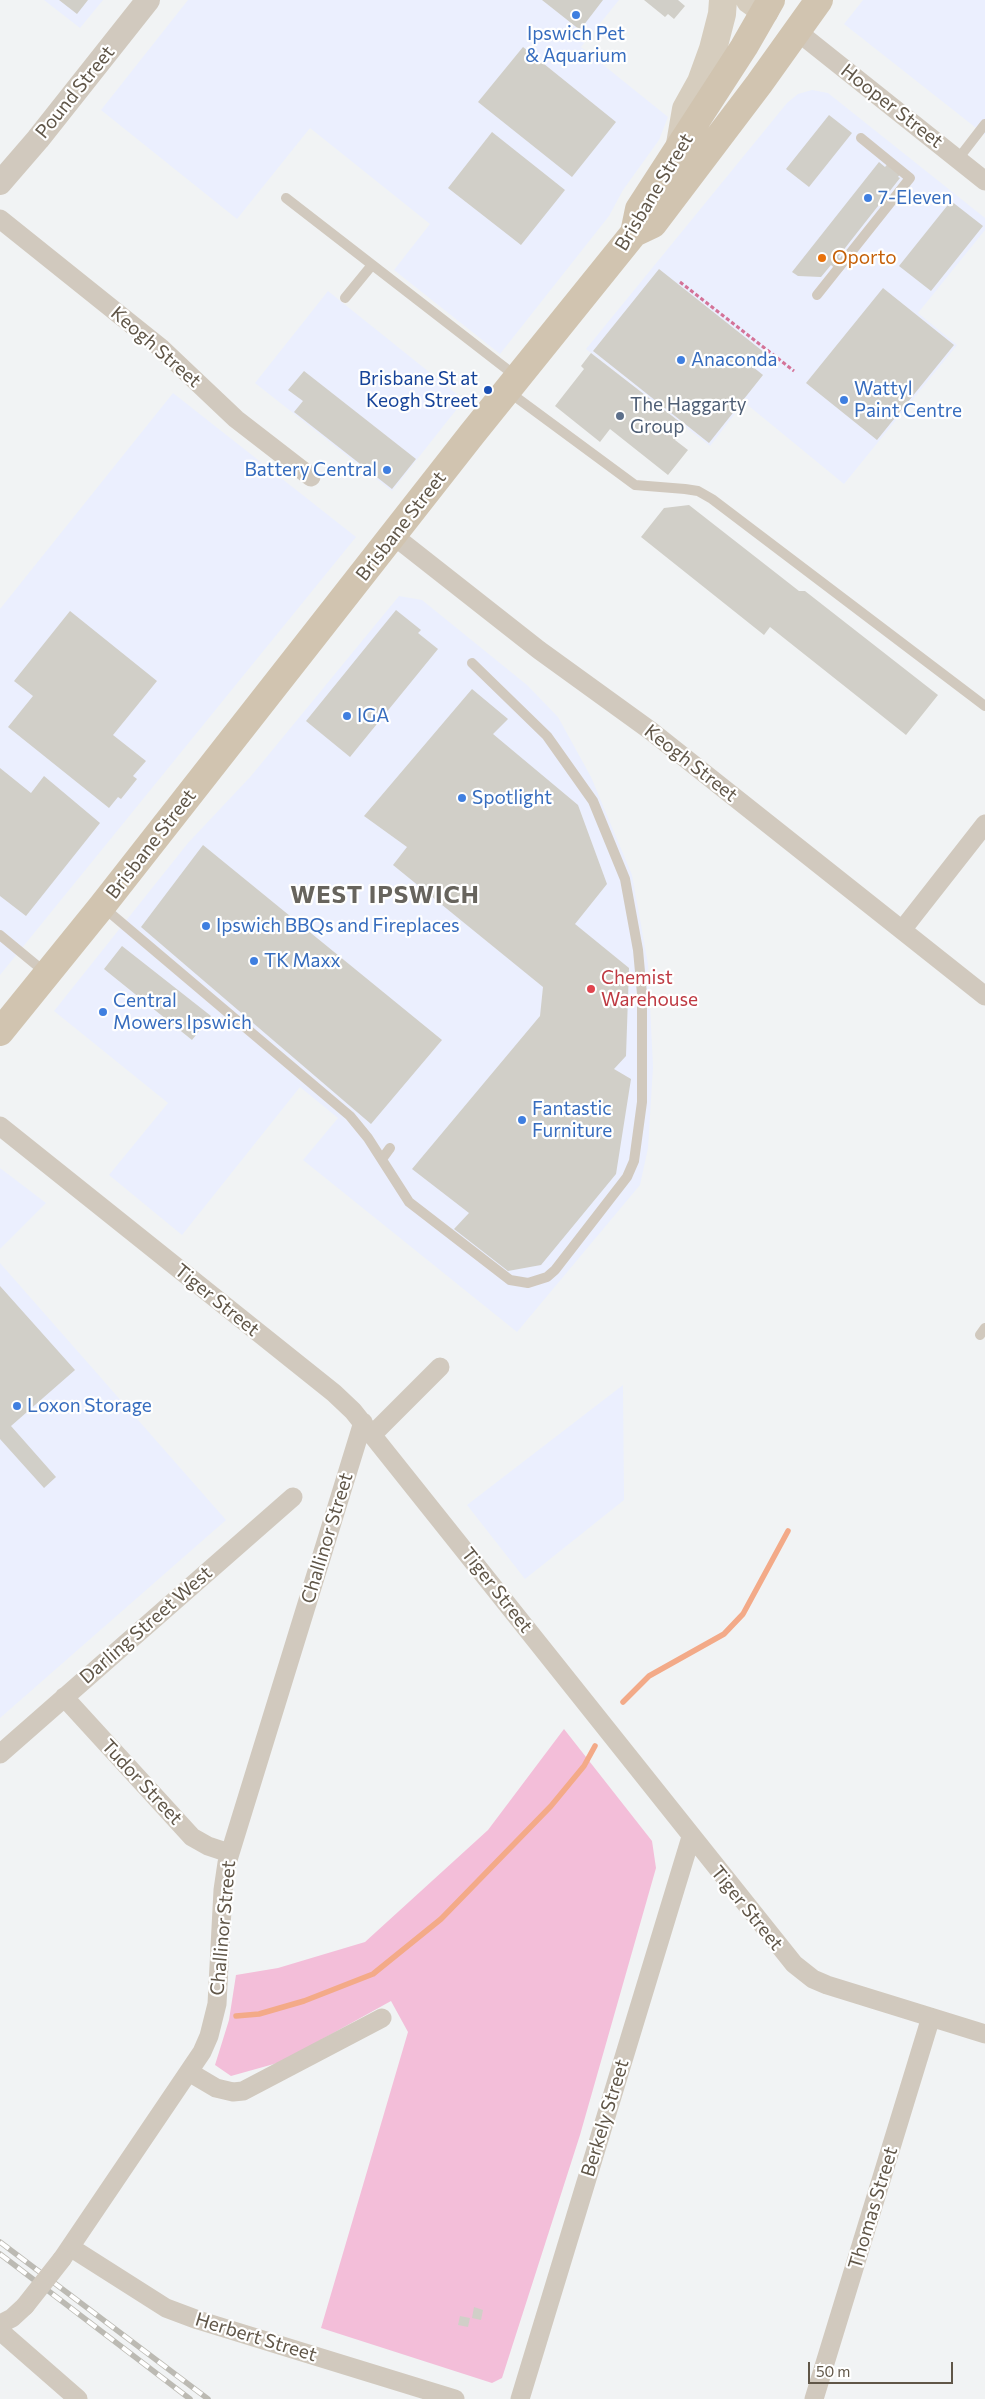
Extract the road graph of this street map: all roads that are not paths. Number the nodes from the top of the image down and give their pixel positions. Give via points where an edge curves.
1 (148, 0) edge
2 (723, 0) edge
3 (819, 0) edge
4 (766, 3) edge
5 (798, 32) junction
6 (985, 124) edge
7 (861, 138) dead end
8 (678, 151) junction
9 (958, 159) junction
10 (985, 181) edge
11 (0, 183) edge
12 (286, 198) dead end
13 (0, 219) edge
14 (634, 233) junction
15 (372, 265) junction
16 (817, 295) dead end
17 (345, 298) dead end
18 (512, 384) junction
19 (311, 477) dead end
20 (394, 536) junction
21 (472, 663) dead end
22 (985, 706) edge
23 (985, 824) edge
24 (102, 906) junction
25 (902, 930) junction
26 (0, 935) edge
27 (46, 973) junction
28 (985, 996) edge
29 (0, 1032) edge
30 (0, 1126) edge
31 (390, 1148) dead end
32 (382, 1159) junction
33 (440, 1367) dead end
34 (368, 1428) junction
35 (293, 1497) dead end
36 (64, 1697) junction
37 (0, 1754) edge
38 (690, 1837) junction
39 (229, 1853) junction
40 (931, 2017) junction
41 (382, 2018) dead end
42 (985, 2034) edge
43 (189, 2072) junction
44 (66, 2253) junction
45 (0, 2324) edge
46 (0, 2331) edge
47 (78, 2399) edge
48 (455, 2399) edge
49 (520, 2399) edge
50 (814, 2399) edge

1 - 11 street, Pound Street
2 - 8 main road via 713,49 701,82 686,109
3 - 5 main road
4 - 5 main road, Hooper Street
4 - 8 main road, Brisbane Street
5 - 9 street, Hooper Street
5 - 14 main road via 653,224
6 - 9 lane
7 - 16 lane via 910,178
8 - 14 main road, Brisbane Street via 639,209
9 - 10 street, Hooper Street
12 - 15 lane
13 - 19 street, Keogh Street via 161,348 236,419
14 - 18 main road, Brisbane Street
15 - 17 lane
15 - 18 lane
18 - 20 main road, Brisbane Street
18 - 22 lane via 635,485 698,491 712,499
20 - 24 main road, Brisbane Street
20 - 25 street, Keogh Street via 539,650 651,731
21 - 32 lane via 547,736 593,801 625,878 642,994 642,1102 634,1161 627,1177 555,1270 547,1277 528,1284 501,1275 409,1202
23 - 25 street
24 - 27 main road, Brisbane Street
24 - 32 lane via 350,1116
25 - 28 street, Keogh Street
26 - 27 lane
27 - 29 main road, Brisbane Street
30 - 34 street, Tiger Street via 334,1393
31 - 32 lane
33 - 34 street
34 - 38 street, Tiger Street
34 - 39 street, Challinor Street
35 - 36 street, Darling Street West
36 - 37 street, Darling Street West
36 - 39 street, Tudor Street via 192,1837
38 - 40 street, Tiger Street via 800,1970 827,1985
38 - 49 street, Berkely Street
39 - 43 street, Challinor Street via 223,1890 215,2015 205,2044
40 - 42 street, Tiger Street
40 - 50 street, Thomas Street
41 - 43 street via 244,2091 216,2088
43 - 44 street, Challinor Street
44 - 45 street, Challinor Street, bridge via 25,2306
44 - 48 street, Herbert Street via 166,2308
46 - 47 street

